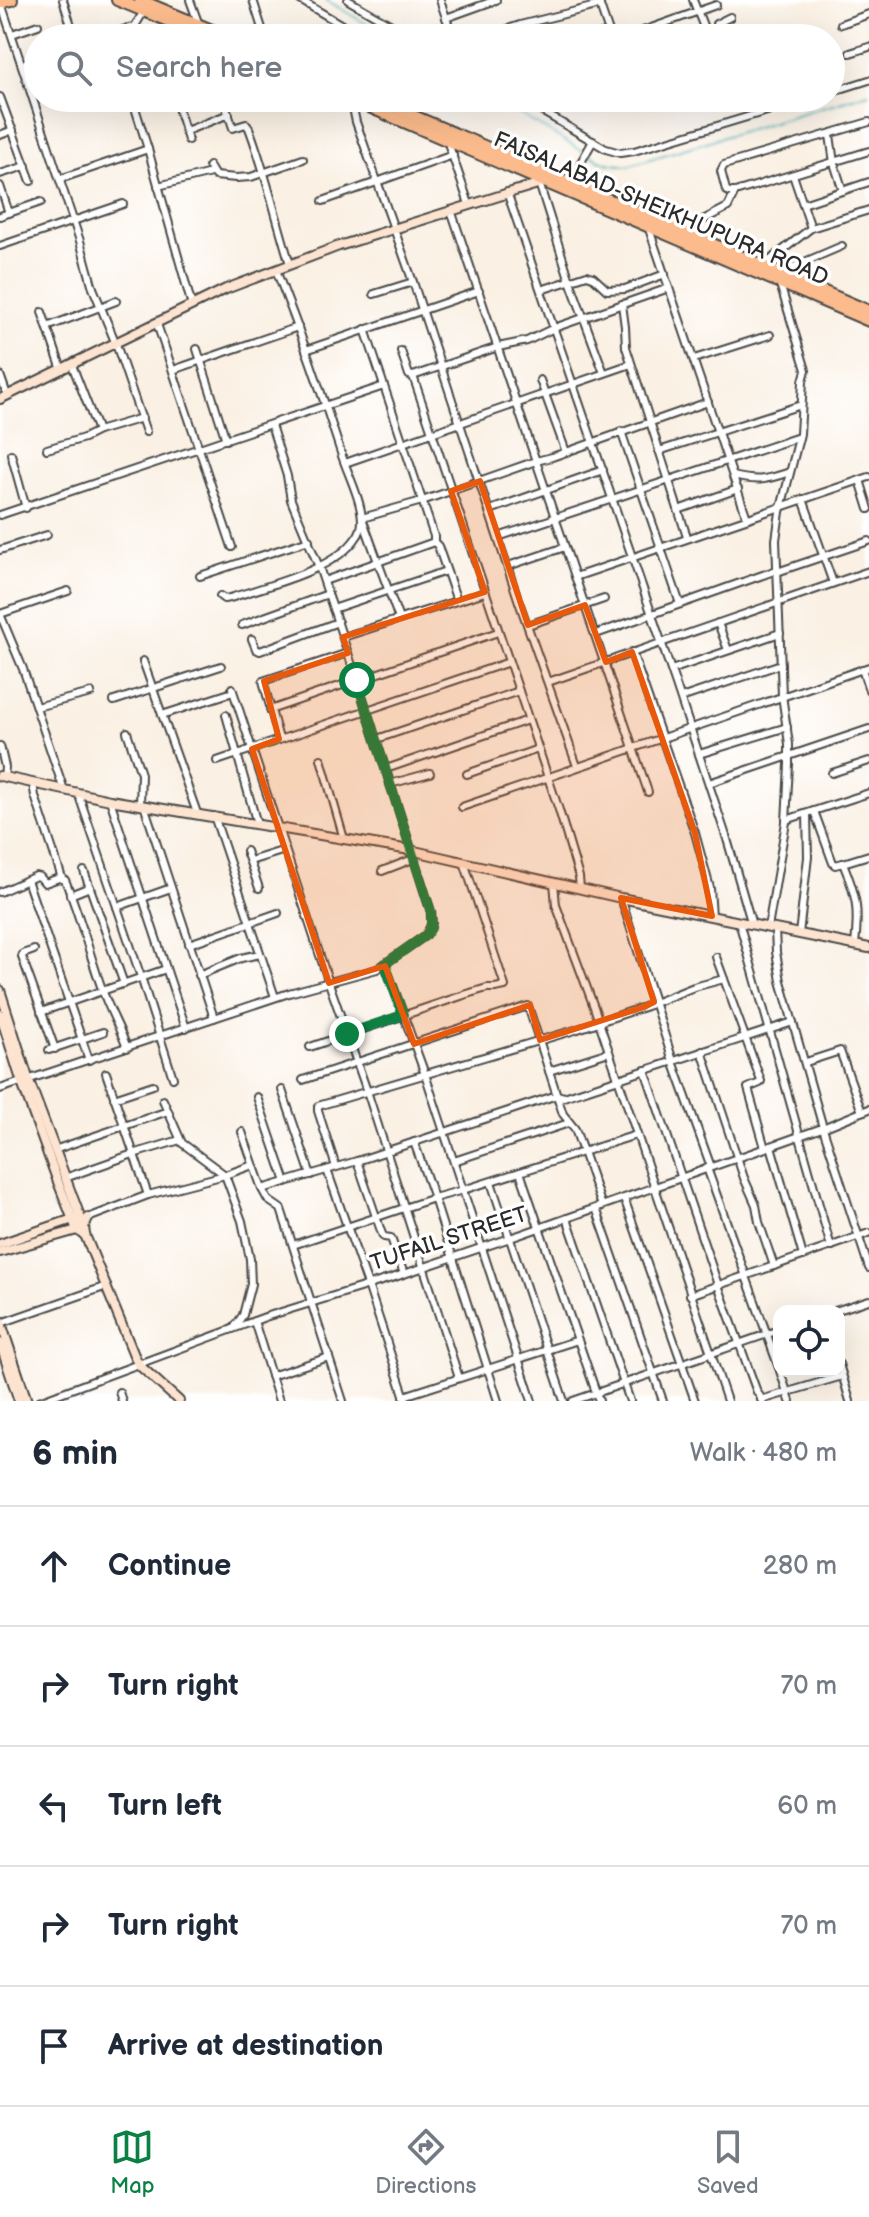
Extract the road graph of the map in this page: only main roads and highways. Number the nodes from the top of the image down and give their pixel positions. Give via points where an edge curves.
1 (117, 0) edge
2 (142, 5) edge
3 (186, 23) joint
4 (192, 24) edge
5 (381, 112) edge
6 (403, 112) edge
7 (567, 186) junction
8 (779, 277) junction
9 (869, 311) edge
10 (869, 321) edge

1 - 2 highway
2 - 3 highway
3 - 4 highway
5 - 7 highway, FAISALABAD-SHEIKHUPURA ROAD via 542,182
6 - 7 highway, FAISALABAD-SHEIKHUPURA ROAD
7 - 8 highway, FAISALABAD-SHEIKHUPURA ROAD
7 - 8 highway, FAISALABAD-SHEIKHUPURA ROAD via 682,231
8 - 9 highway, FAISALABAD-SHEIKHUPURA ROAD
8 - 10 highway, FAISALABAD-SHEIKHUPURA ROAD

